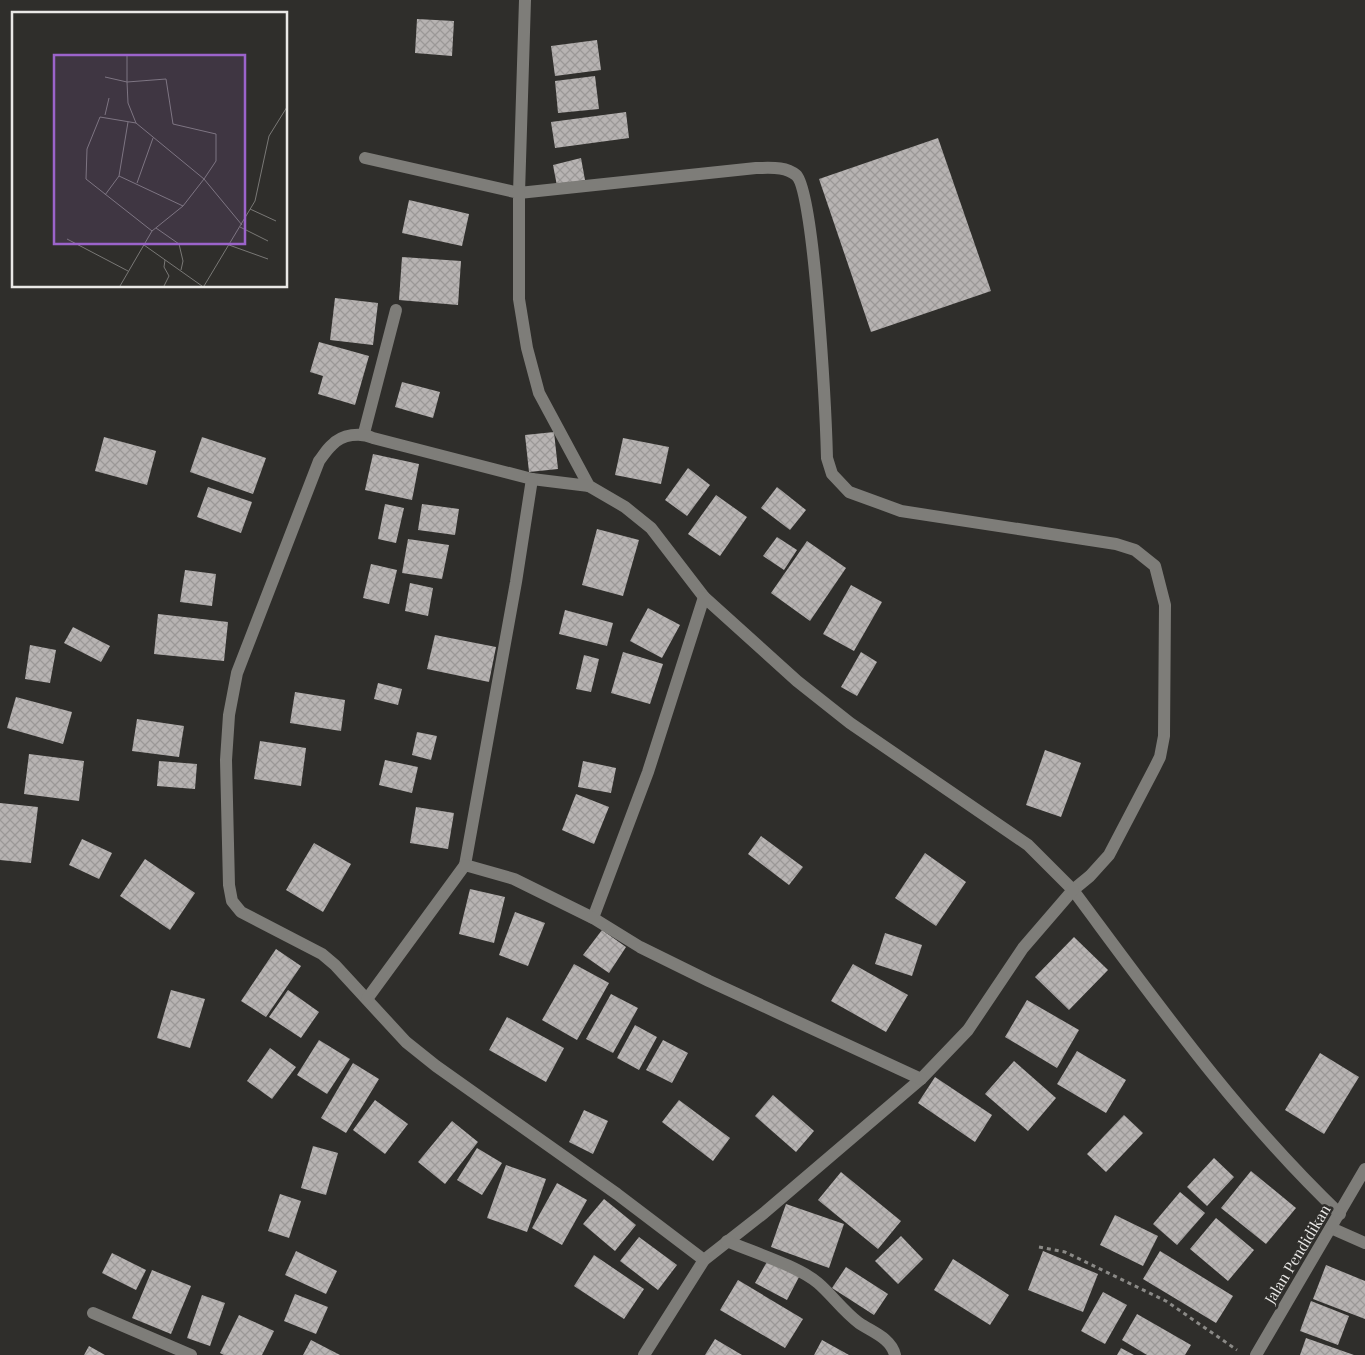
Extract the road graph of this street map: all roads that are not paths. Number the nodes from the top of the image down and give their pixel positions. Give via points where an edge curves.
1 (524, 0) edge
2 (364, 158) dead end
3 (519, 193) junction
4 (396, 310) dead end
5 (364, 433) junction
6 (532, 479) junction
7 (589, 486) junction
8 (704, 597) junction
9 (465, 865) junction
10 (1073, 890) junction
11 (593, 918) junction
12 (367, 999) junction
13 (921, 1079) junction
14 (1365, 1169) edge
15 (1340, 1214) junction
16 (1331, 1228) junction
17 (727, 1241) junction
18 (1365, 1244) edge
19 (704, 1260) junction
20 (93, 1313) dead end
21 (191, 1355) edge
22 (644, 1355) edge
23 (895, 1355) edge
24 (1256, 1355) edge

1 - 3 street
2 - 3 street
3 - 7 street via 519,299 527,348 539,393
3 - 10 street via 756,168 780,168 798,176 808,208 817,290 827,458 832,474 849,492 901,511 1116,544 1135,550 1155,566 1165,605 1164,736 1160,758 1110,855
4 - 5 street
5 - 6 street
5 - 12 street via 332,444 319,461 237,673 229,715 226,760 232,901 240,912 322,954
6 - 7 street
6 - 9 street
7 - 8 street via 625,506 651,528
8 - 10 street via 835,711 1028,845
8 - 11 street via 648,772
9 - 11 street via 514,879
9 - 12 street
10 - 13 street via 1023,948 968,1030
10 - 15 street via 1189,1046 1242,1111 1300,1176
11 - 13 street via 640,947 700,977
12 - 19 street via 406,1042 436,1066
13 - 17 street
14 - 15 street, Jalan Pendidikan
15 - 16 street, Jalan Pendidikan
16 - 18 street
16 - 24 street, Jalan Pendidikan
17 - 19 street
17 - 23 street via 797,1270 817,1282 858,1322 889,1342
19 - 22 street
20 - 21 street

